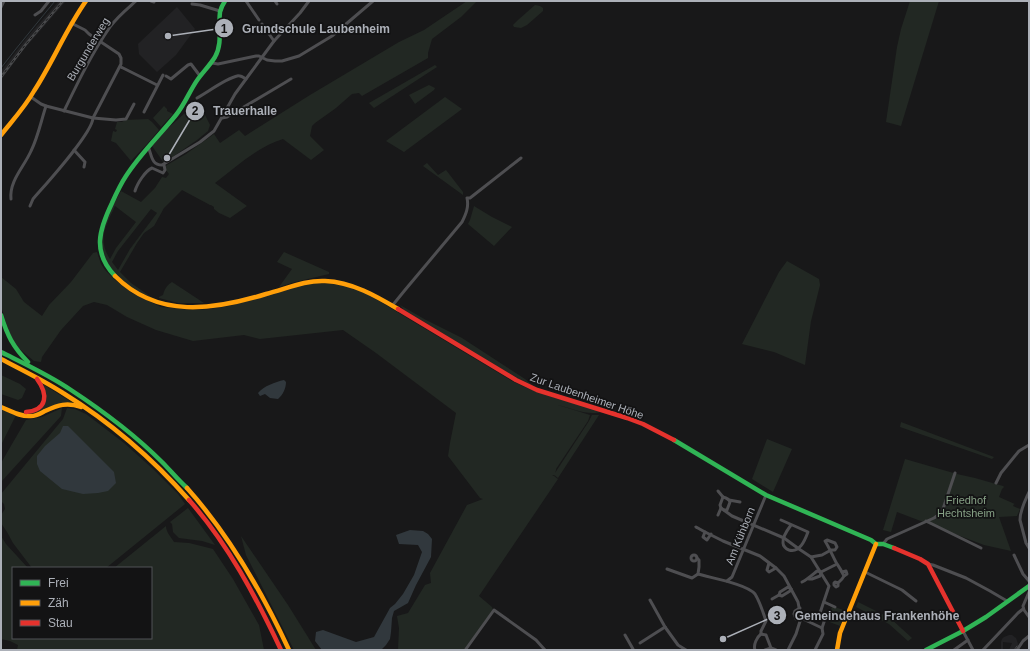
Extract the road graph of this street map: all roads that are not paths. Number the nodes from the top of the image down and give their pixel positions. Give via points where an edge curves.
1 (4, 1) edge
2 (49, 1) edge
3 (86, 1) edge
4 (136, 1) edge
5 (225, 1) edge
6 (246, 1) edge
7 (308, 1) edge
8 (373, 1) edge
9 (192, 4) dead end
10 (1, 7) edge
11 (220, 11) junction
12 (35, 15) dead end
13 (259, 20) dead end
14 (71, 23) junction
15 (262, 24) dead end
16 (274, 41) junction
17 (101, 42) junction
18 (262, 58) junction
19 (212, 63) junction
20 (121, 67) junction
21 (200, 76) junction
22 (246, 79) junction
23 (291, 79) dead end
24 (157, 85) junction
25 (30, 97) junction
26 (197, 98) dead end
27 (134, 104) dead end
28 (46, 106) junction
29 (64, 111) junction
30 (144, 112) dead end
31 (94, 118) junction
32 (222, 118) junction
33 (1, 135) edge
34 (148, 147) junction
35 (74, 150) junction
36 (521, 158) dead end
37 (164, 165) junction
38 (84, 168) dead end
39 (135, 191) dead end
40 (11, 199) dead end
41 (30, 206) dead end
42 (392, 306) junction
43 (1, 315) edge
44 (1, 352) edge
45 (1, 359) edge
46 (34, 368) junction
47 (34, 375) junction
48 (1, 404) edge
49 (1, 407) edge
50 (91, 411) junction
51 (1029, 445) edge
52 (955, 473) dead end
53 (996, 483) dead end
54 (718, 491) dead end
55 (1028, 493) edge
56 (766, 495) junction
57 (723, 497) junction
58 (729, 500) junction
59 (740, 502) dead end
60 (722, 509) junction
61 (718, 515) dead end
62 (781, 520) dead end
63 (926, 522) junction
64 (754, 525) junction
65 (791, 525) junction
66 (696, 526) dead end
67 (784, 538) junction
68 (876, 544) junction
69 (883, 544) junction
70 (981, 548) dead end
71 (1029, 548) edge
72 (799, 549) junction
73 (744, 550) junction
74 (1014, 555) dead end
75 (811, 557) junction
76 (697, 558) dead end
77 (769, 563) junction
78 (928, 564) junction
79 (835, 565) dead end
80 (776, 568) junction
81 (667, 569) dead end
82 (821, 572) junction
83 (865, 572) junction
84 (698, 574) junction
85 (728, 581) junction
86 (1029, 581) edge
87 (802, 582) dead end
88 (829, 586) junction
89 (1029, 586) edge
90 (791, 589) junction
91 (1029, 592) edge
92 (772, 599) dead end
93 (650, 600) dead end
94 (916, 601) dead end
95 (1007, 601) junction
96 (824, 602) junction
97 (835, 607) dead end
98 (800, 608) junction
99 (1023, 609) junction
100 (1029, 617) edge
101 (801, 619) junction
102 (664, 627) junction
103 (822, 628) junction
104 (963, 632) junction
105 (761, 634) junction
106 (625, 635) dead end
107 (1029, 636) edge
108 (968, 640) junction
109 (640, 644) dead end
110 (680, 648) edge
111 (771, 648) junction
112 (281, 650) edge
113 (288, 650) edge
114 (468, 650) edge
115 (545, 650) edge
116 (632, 650) edge
117 (686, 650) edge
118 (755, 650) edge
119 (765, 650) edge
120 (776, 650) edge
121 (788, 650) edge
122 (816, 650) edge
123 (837, 650) edge
124 (926, 650) edge
125 (954, 650) edge
126 (973, 650) edge
127 (983, 650) edge
128 (1017, 650) edge

1 - 10 street
2 - 12 street
3 - 14 main road
4 - 17 street, Burgunderweg via 110,27
5 - 11 main road
6 - 13 street
7 - 16 street
8 - 18 street via 332,36 299,56 282,61
9 - 11 street
11 - 19 main road via 220,48
14 - 17 street
14 - 25 main road
15 - 16 street
16 - 18 street
17 - 20 street via 119,54
17 - 29 street, Burgunderweg
18 - 19 street via 258,56
18 - 22 street
19 - 21 main road
20 - 24 street
20 - 31 street
21 - 24 street via 191,64 171,79 164,76
21 - 34 main road via 182,107
22 - 26 street via 237,76
22 - 32 street
23 - 32 street
24 - 30 street
25 - 28 street
25 - 33 main road
27 - 31 street via 126,119
28 - 29 street
28 - 40 street via 31,151 14,180 10,192
29 - 31 street
31 - 35 street via 89,130
32 - 37 street via 209,136
34 - 37 street via 155,163
34 - 42 main road, Zur Laubenheimer Höhe via 121,184 103,223 99,239 102,257 108,268 138,294 162,304 192,308 213,307 304,283 328,281 360,288
35 - 38 street via 85,162
35 - 41 street
36 - 42 street via 467,198 467,210 462,222
37 - 39 street via 163,173 152,168 149,170
42 - 56 main road, Zur Laubenheimer Höhe via 516,380 537,390 643,424 670,437
43 - 46 main road via 10,341
44 - 46 main road
45 - 47 main road
46 - 113 main road via 94,405 131,434 197,500 221,530 248,572
47 - 48 main road via 45,393 38,409 26,412
47 - 50 main road
49 - 50 main road via 29,416 61,404 72,404
50 - 112 main road via 140,450 177,487 214,532 239,570
51 - 53 street via 1019,451
52 - 63 street via 941,513
54 - 57 street
55 - 71 street via 1020,520
56 - 64 street, Am Kühborn
56 - 68 main road, Zur Laubenheimer Höhe
57 - 58 street
57 - 60 street via 720,504
58 - 59 street
58 - 60 street via 726,510
60 - 61 street
60 - 64 street
62 - 65 street
63 - 69 street via 887,539
63 - 70 street
64 - 67 street
64 - 73 street, Am Kühborn
65 - 67 street
65 - 72 street via 808,532
66 - 73 street
67 - 72 street
67 - 72 street via 786,549
68 - 69 main road, Zur Laubenheimer Höhe
68 - 83 main road
69 - 78 main road, Zur Laubenheimer Höhe
72 - 75 street
73 - 77 street via 760,556
73 - 85 street, Am Kühborn
74 - 86 street
75 - 82 street
75 - 88 street via 830,550 843,574 838,586
76 - 84 street via 700,564
77 - 80 street
77 - 80 street via 769,572
78 - 95 street via 966,578
78 - 104 main road
79 - 82 street
80 - 90 street
81 - 84 street via 692,578
82 - 87 street
82 - 88 street
83 - 94 street via 902,590
83 - 123 main road via 840,633
84 - 85 street
85 - 105 street via 754,593 766,621
88 - 96 street
89 - 95 main road
90 - 92 street via 790,592
90 - 98 street
91 - 99 street
93 - 102 street
95 - 104 main road
96 - 97 street
96 - 103 street via 819,616 825,619
98 - 101 street
98 - 101 street via 794,617
99 - 100 street
99 - 127 street
101 - 103 street
101 - 121 street
102 - 109 street
102 - 110 street
103 - 122 street via 823,634
104 - 108 street
104 - 124 main road
105 - 111 street via 766,635
105 - 118 street via 754,645
106 - 116 street
107 - 128 street
108 - 125 street
108 - 126 street
110 - 117 street
111 - 119 street
111 - 120 street
114 - 115 street via 466,649 494,610 536,640

